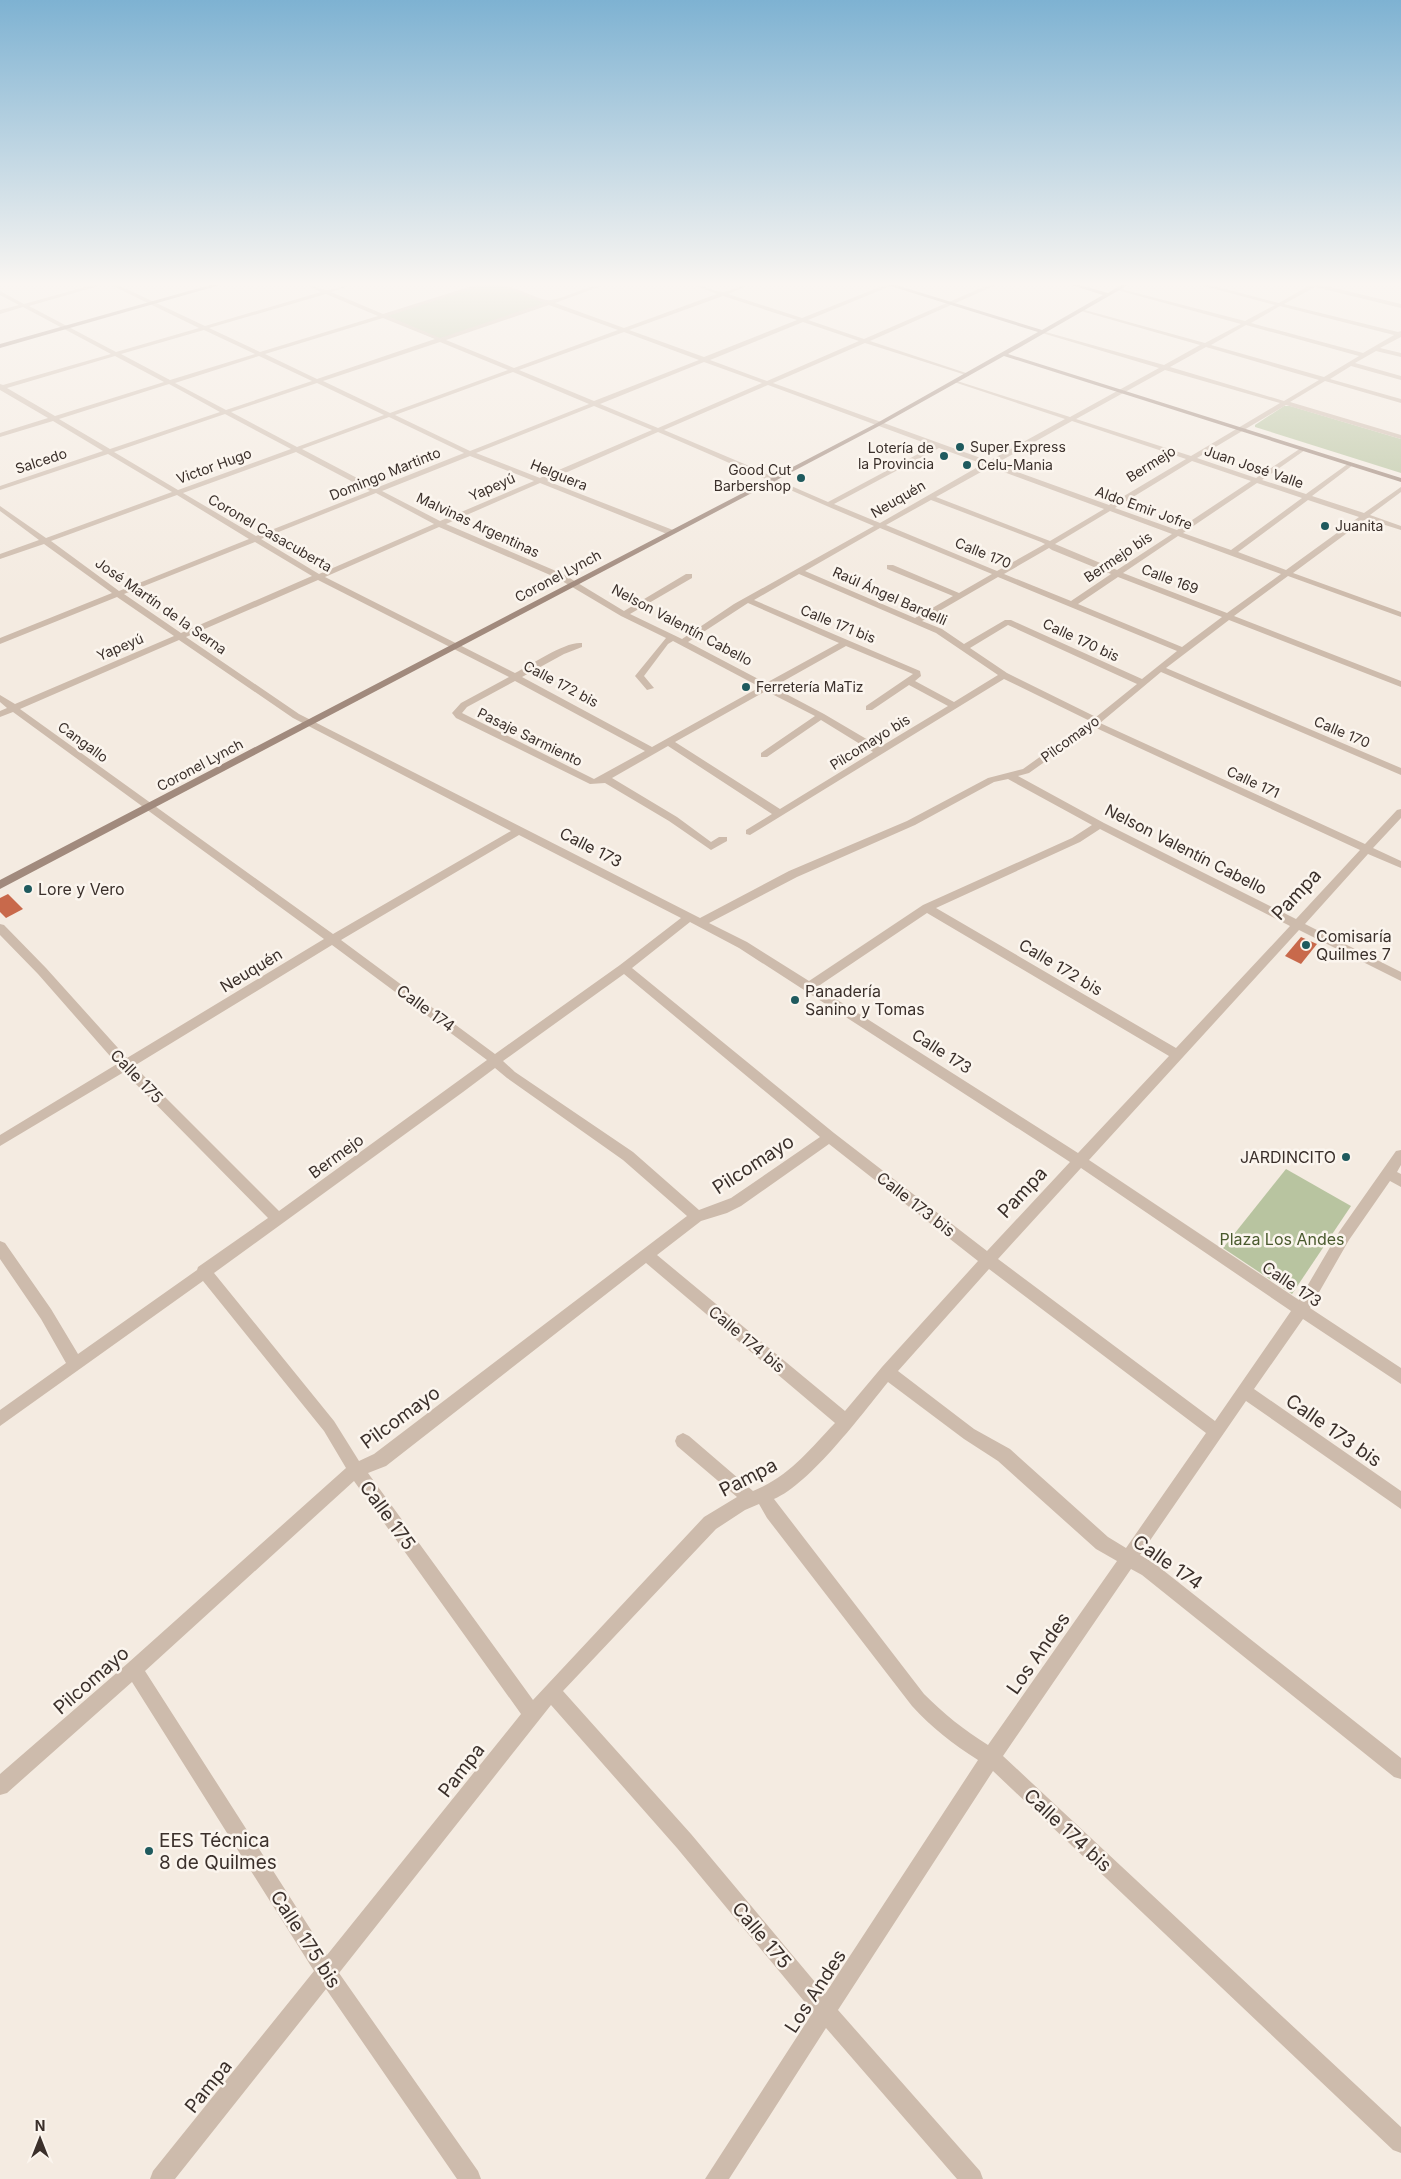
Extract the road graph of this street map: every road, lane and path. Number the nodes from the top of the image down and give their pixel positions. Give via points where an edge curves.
1 (1, 387) edge
2 (155, 387) edge
3 (179, 387) edge
4 (299, 387) edge
5 (328, 387) edge
6 (467, 387) edge
7 (552, 387) edge
8 (638, 387) edge
9 (760, 387) edge
10 (778, 387) edge
11 (946, 387) edge
12 (973, 387) edge
13 (1108, 387) edge
14 (1131, 387) edge
15 (1230, 387) edge
16 (1312, 387) edge
17 (1352, 387) edge
18 (1123, 391) junction
19 (1401, 401) edge
20 (1285, 403) junction
21 (594, 404) junction
22 (226, 412) junction
23 (388, 416) junction
24 (54, 418) junction
25 (1071, 419) junction
26 (879, 424) junction
27 (1243, 429) junction
28 (658, 431) junction
29 (0, 435) edge
30 (1401, 437) edge
31 (937, 446) junction
32 (298, 449) junction
33 (1303, 449) junction
34 (108, 452) junction
35 (470, 453) junction
36 (1191, 458) junction
37 (989, 464) junction
38 (1351, 464) junction
39 (1401, 476) edge
40 (772, 480) junction
41 (1255, 480) junction
42 (1401, 480) edge
43 (541, 481) junction
44 (0, 488) edge
45 (1401, 489) edge
46 (377, 490) junction
47 (177, 493) junction
48 (931, 497) junction
49 (1306, 498) junction
50 (829, 504) junction
51 (0, 508) edge
52 (1111, 508) junction
53 (1365, 516) junction
54 (441, 525) junction
55 (881, 526) junction
56 (1401, 528) edge
57 (670, 532) junction
58 (1176, 533) junction
59 (253, 539) junction
60 (45, 540) junction
61 (1050, 544) junction
62 (1232, 553) junction
63 (0, 557) edge
64 (890, 567) dead end
65 (801, 572) junction
66 (1116, 573) junction
67 (1287, 573) junction
68 (997, 574) junction
69 (317, 576) junction
70 (689, 576) dead end
71 (573, 584) junction
72 (118, 594) junction
73 (959, 596) junction
74 (749, 601) junction
75 (1072, 604) junction
76 (624, 614) junction
77 (1401, 615) edge
78 (1230, 617) junction
79 (916, 622) junction
80 (181, 636) junction
81 (671, 638) junction
82 (0, 641) edge
83 (682, 642) junction
84 (844, 643) junction
85 (579, 645) dead end
86 (455, 646) junction
87 (964, 648) junction
88 (1183, 650) junction
89 (1161, 669) junction
90 (1004, 675) junction
91 (514, 678) junction
92 (908, 681) junction
93 (1143, 683) junction
94 (1401, 684) edge
95 (766, 686) junction
96 (650, 688) dead end
97 (0, 698) edge
98 (954, 705) junction
99 (13, 708) junction
100 (869, 708) dead end
101 (0, 714) edge
102 (821, 716) junction
103 (1095, 722) junction
104 (309, 723) junction
105 (668, 742) junction
106 (652, 751) junction
107 (881, 752) junction
108 (764, 755) dead end
109 (1401, 772) edge
110 (1011, 776) junction
111 (604, 778) junction
112 (149, 808) junction
113 (1401, 812) edge
114 (780, 814) junction
115 (1100, 825) junction
116 (520, 830) junction
117 (750, 832) dead end
118 (723, 839) dead end
119 (1366, 849) junction
120 (1401, 865) edge
121 (0, 885) edge
122 (927, 908) junction
123 (694, 920) junction
124 (1297, 923) junction
125 (0, 928) edge
126 (332, 940) junction
127 (624, 968) junction
128 (1401, 977) edge
129 (809, 987) junction
130 (1177, 1056) junction
131 (496, 1061) junction
132 (126, 1066) junction
133 (829, 1137) junction
134 (0, 1141) edge
135 (1401, 1155) edge
136 (1080, 1161) junction
137 (1395, 1177) edge
138 (698, 1216) junction
139 (278, 1219) junction
140 (0, 1246) edge
141 (648, 1256) junction
142 (988, 1260) junction
143 (203, 1271) junction
144 (1300, 1310) junction
145 (75, 1364) junction
146 (887, 1372) junction
147 (1401, 1377) edge
148 (1244, 1392) junction
149 (0, 1418) edge
150 (846, 1422) junction
151 (1216, 1431) junction
152 (683, 1441) dead end
153 (356, 1470) junction
154 (758, 1498) junction
155 (1401, 1501) edge
156 (1129, 1559) junction
157 (134, 1669) junction
158 (551, 1691) junction
159 (532, 1714) junction
160 (991, 1758) junction
161 (1401, 1770) edge
162 (0, 1786) edge
163 (327, 1973) junction
164 (827, 2013) junction
165 (1401, 2142) edge
166 (161, 2179) edge
167 (470, 2179) edge
168 (716, 2179) edge
169 (972, 2179) edge

1 - 24 street, Coronel Casacuberta
2 - 24 street
3 - 22 street, Malvinas Argentinas
4 - 22 street, Salcedo
5 - 23 street, Helguera
6 - 23 street, Victor Hugo
7 - 21 street, Calle 170
8 - 21 street, Domingo Martinto
9 - 28 street, Yapeyú
10 - 26 street, Aldo Emir Jofre
11 - 26 main road, Coronel Lynch
12 - 25 street, Juan José Valle
13 - 18 main road
14 - 18 street, Neuquén
15 - 20 street
16 - 20 street, Bermejo
17 - 19 street
18 - 25 street, Neuquén
18 - 27 main road
20 - 27 street, Bermejo
20 - 30 street
21 - 28 street, Calle 170
21 - 35 street, Domingo Martinto
22 - 32 street, Malvinas Argentinas
22 - 34 street, Salcedo
23 - 32 street, Victor Hugo
23 - 35 street, Helguera
24 - 29 street
24 - 34 street, Coronel Casacuberta
25 - 36 street, Juan José Valle
25 - 37 street, Neuquén
26 - 31 street, Aldo Emir Jofre
26 - 40 main road, Coronel Lynch
27 - 33 main road
27 - 36 street, Bermejo
27 - 39 main road
28 - 40 street, Calle 170
28 - 43 street, Yapeyú
31 - 37 street, Aldo Emir Jofre
31 - 50 street
32 - 46 street, Malvinas Argentinas
32 - 47 street, Victor Hugo
33 - 38 main road
33 - 41 street, Bermejo bis
34 - 44 street, Salcedo
34 - 47 street, Coronel Casacuberta
35 - 43 street, Helguera
35 - 46 street, Domingo Martinto
36 - 41 street, Juan José Valle
36 - 52 street, Bermejo
37 - 48 street, Neuquén
37 - 52 street, Aldo Emir Jofre
38 - 42 main road
38 - 49 street
40 - 50 street, Calle 170
40 - 57 main road, Coronel Lynch
41 - 49 street, Juan José Valle
41 - 58 street, Bermejo bis
43 - 54 street, Yapeyú
43 - 57 street, Helguera
45 - 53 street, Pilcomayo
46 - 54 street, Malvinas Argentinas
46 - 59 street, Domingo Martinto
47 - 59 street, Coronel Casacuberta
47 - 60 street, Victor Hugo
48 - 55 street, Neuquén
48 - 61 street, Calle 169
49 - 53 street, Juan José Valle
49 - 62 street
50 - 55 street, Calle 170
51 - 60 street, José Martín de la Serna
52 - 58 street, Aldo Emir Jofre
52 - 61 street, Bermejo
53 - 56 street, Juan José Valle
53 - 67 street, Pilcomayo
54 - 69 street, Yapeyú
54 - 71 street, Malvinas Argentinas
55 - 65 street, Neuquén
55 - 68 street, Calle 170
57 - 71 main road, Coronel Lynch
58 - 62 street, Aldo Emir Jofre
58 - 66 street, Bermejo bis
59 - 69 street, Coronel Casacuberta
59 - 72 street, Domingo Martinto
60 - 63 street, Victor Hugo
60 - 72 street, José Martín de la Serna
61 - 66 street, Calle 169
61 - 68 street, Bermejo
62 - 67 street, Aldo Emir Jofre
64 - 73 street
65 - 74 street, Neuquén
65 - 79 street, Raúl Ángel Bardelli
66 - 75 street, Bermejo bis
66 - 78 street, Calle 169
67 - 77 street, Aldo Emir Jofre
67 - 78 street, Pilcomayo
68 - 73 street, Bermejo
68 - 75 street, Calle 170
69 - 80 street, Yapeyú
69 - 86 street, Coronel Casacuberta
70 - 76 street
71 - 76 street, Nelson Valentín Cabello
71 - 86 main road, Coronel Lynch
72 - 80 street, José Martín de la Serna
72 - 82 street, Domingo Martinto
73 - 79 street, Bermejo
74 - 83 street, Neuquén
74 - 84 street, Calle 171 bis
75 - 88 street, Calle 170
76 - 81 street, Nelson Valentín Cabello
78 - 88 street, Pilcomayo
78 - 94 street, Calle 169
79 - 87 street, Raúl Ángel Bardelli via 939,631
80 - 99 street, Yapeyú
80 - 104 street, José Martín de la Serna
81 - 83 street, Nelson Valentín Cabello
81 - 96 street via 639,676
83 - 95 street, Nelson Valentín Cabello
84 - 92 street, Calle 171 bis via 863,648 917,673
84 - 95 street
85 - 91 street
86 - 91 street, Calle 172 bis
86 - 104 main road, Coronel Lynch
87 - 90 street, Raúl Ángel Bardelli
87 - 93 street, Calle 170 bis via 1008,622
88 - 89 street, Pilcomayo
89 - 93 street, Pilcomayo
89 - 109 street, Calle 170
90 - 98 street, Pilcomayo bis
90 - 103 street, Raúl Ángel Bardelli
91 - 106 street, Calle 172 bis
91 - 111 street, Pasaje Sarmiento via 457,713 462,719 593,782
92 - 98 street
92 - 100 street
93 - 103 street, Pilcomayo
95 - 102 street, Nelson Valentín Cabello
95 - 105 street
97 - 99 street, Cangallo
98 - 107 street, Pilcomayo bis
99 - 101 street, Yapeyú
99 - 112 street, Cangallo
102 - 107 street, Nelson Valentín Cabello
102 - 108 street
103 - 110 street, Pilcomayo via 1026,771
103 - 119 street, Calle 171
104 - 112 main road, Coronel Lynch
104 - 116 street, Calle 173
105 - 106 street
105 - 114 street
106 - 111 street
107 - 114 street, Pilcomayo bis
110 - 115 street, Nelson Valentín Cabello
110 - 123 street, Pilcomayo via 991,780 911,823
111 - 118 street via 673,819 711,847
112 - 121 main road, Coronel Lynch
112 - 126 street, Calle 174
113 - 119 street, Pampa
114 - 117 street, Pilcomayo bis
115 - 122 street via 1076,840
115 - 124 street, Nelson Valentín Cabello
116 - 123 street, Calle 173
116 - 126 street, Neuquén
119 - 120 street, Calle 171
119 - 124 street, Pampa
122 - 129 street
122 - 130 street, Calle 172 bis
123 - 127 street, Bermejo
123 - 129 street, Calle 173 via 743,945
124 - 128 street, Nelson Valentín Cabello
124 - 130 street, Pampa
125 - 132 street, Calle 175
126 - 131 street, Calle 174
126 - 132 street, Neuquén
127 - 131 street, Bermejo
127 - 133 street, Calle 173 bis
129 - 136 street, Calle 173
130 - 136 street, Pampa
131 - 138 street, Calle 174 via 511,1075 628,1156
131 - 139 street, Bermejo
132 - 134 street, Neuquén
132 - 139 street, Calle 175
133 - 138 street, Pilcomayo via 736,1202
133 - 142 street, Calle 173 bis
135 - 137 street, Los Andes
136 - 142 street, Pampa
136 - 144 street, Calle 173
137 - 144 street, Los Andes via 1344,1236
138 - 141 street, Pilcomayo
139 - 143 street, Bermejo
140 - 145 street
141 - 150 street, Calle 174 bis
141 - 153 street, Pilcomayo via 380,1460
142 - 146 street, Pampa
142 - 151 street, Calle 173 bis
143 - 145 street, Bermejo
143 - 153 street, Calle 175 via 329,1426
144 - 147 street, Calle 173
144 - 148 street, Los Andes
145 - 149 street, Bermejo
146 - 150 street, Pampa
146 - 156 street, Calle 174 via 969,1434 1004,1455 1102,1543
148 - 151 street, Los Andes
148 - 155 street, Calle 173 bis
150 - 154 street, Pampa via 789,1482
151 - 156 street, Los Andes
152 - 154 street, Calle 174 bis
153 - 157 street, Pilcomayo
153 - 159 street, Calle 175
154 - 158 street, Pampa via 723,1513 710,1523
154 - 160 street, Calle 174 bis via 918,1700 960,1738
156 - 160 street, Los Andes
156 - 161 street, Calle 174 via 1148,1569
157 - 162 street, Pilcomayo
157 - 163 street, Calle 175 bis
158 - 159 street, Pampa
158 - 164 street, Calle 175 via 684,1841
159 - 163 street, Pampa
160 - 164 street, Los Andes
160 - 165 street, Calle 174 bis
163 - 166 street, Pampa
163 - 167 street, Calle 175 bis
164 - 168 street, Los Andes
164 - 169 street, Calle 175

